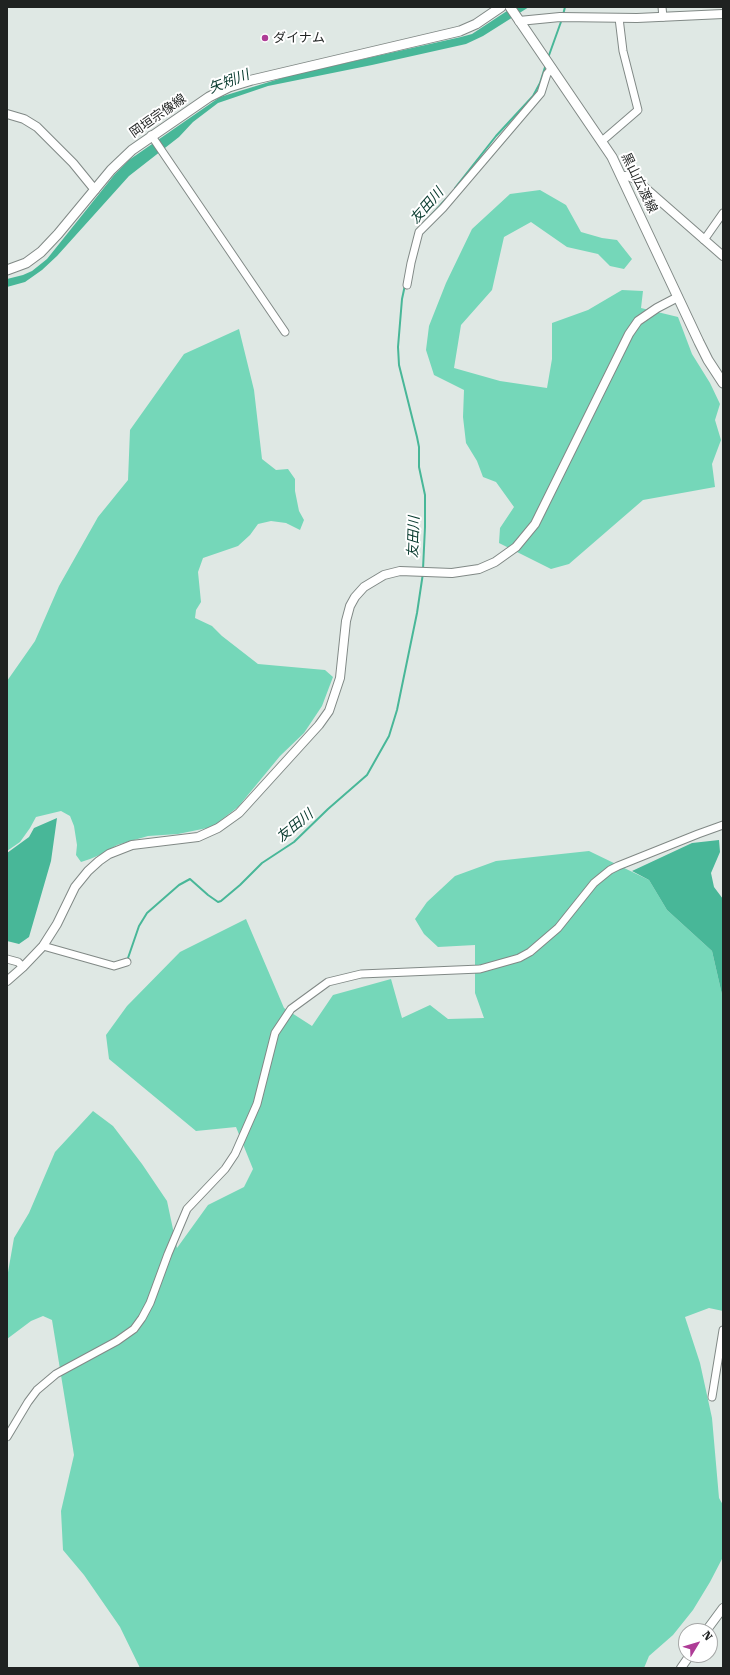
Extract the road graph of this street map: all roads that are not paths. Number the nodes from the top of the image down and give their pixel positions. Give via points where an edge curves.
1 (501, 7) edge
2 (510, 7) edge
3 (662, 7) edge
4 (723, 14) edge
5 (663, 17) junction
6 (619, 18) junction
7 (519, 21) junction
8 (552, 68) junction
9 (7, 114) edge
10 (151, 135) junction
11 (602, 141) junction
12 (622, 176) junction
13 (95, 190) junction
14 (723, 213) edge
15 (704, 240) junction
16 (723, 256) edge
17 (7, 270) edge
18 (407, 285) dead end
19 (678, 297) junction
20 (285, 332) dead end
21 (723, 383) edge
22 (723, 825) edge
23 (43, 946) junction
24 (7, 959) edge
25 (127, 962) dead end
26 (23, 967) junction
27 (7, 981) edge
28 (723, 1330) edge
29 (712, 1396) dead end
30 (7, 1437) edge
31 (723, 1608) edge
32 (712, 1623) edge

1 - 10 main road, 岡垣宗像線 via 476,24 460,31 252,80 229,88 209,97
2 - 7 main road, 黒山広渡線
3 - 5 street
4 - 5 street
5 - 6 street
6 - 7 street via 570,17
6 - 11 street via 623,51 638,110
7 - 8 main road, 黒山広渡線
8 - 11 main road, 黒山広渡線
8 - 18 street via 547,74 541,93 443,208 419,232
9 - 13 street via 24,119 37,127 73,162
10 - 13 main road, 岡垣宗像線 via 122,158
10 - 20 street
11 - 12 main road, 黒山広渡線
12 - 15 street via 635,179
12 - 19 main road, 黒山広渡線
13 - 17 main road, 岡垣宗像線 via 41,252 26,263
14 - 15 street
15 - 16 street
19 - 21 main road, 黒山広渡線 via 708,360
19 - 23 street via 638,321 629,334 535,524 516,547 495,562 479,569 452,573 400,571 384,575 364,587 350,606 340,678 331,706 319,725 239,813 218,828 198,837 132,845 99,861 75,887
22 - 30 street via 610,870 594,883 558,928 519,958 480,969 361,974 328,982 291,1009 275,1033 257,1104 235,1154 187,1209 142,1318 134,1329 117,1341 56,1374 37,1390
23 - 25 street via 114,966
23 - 26 street
24 - 26 street via 18,962
26 - 27 street
28 - 29 street
31 - 32 street

